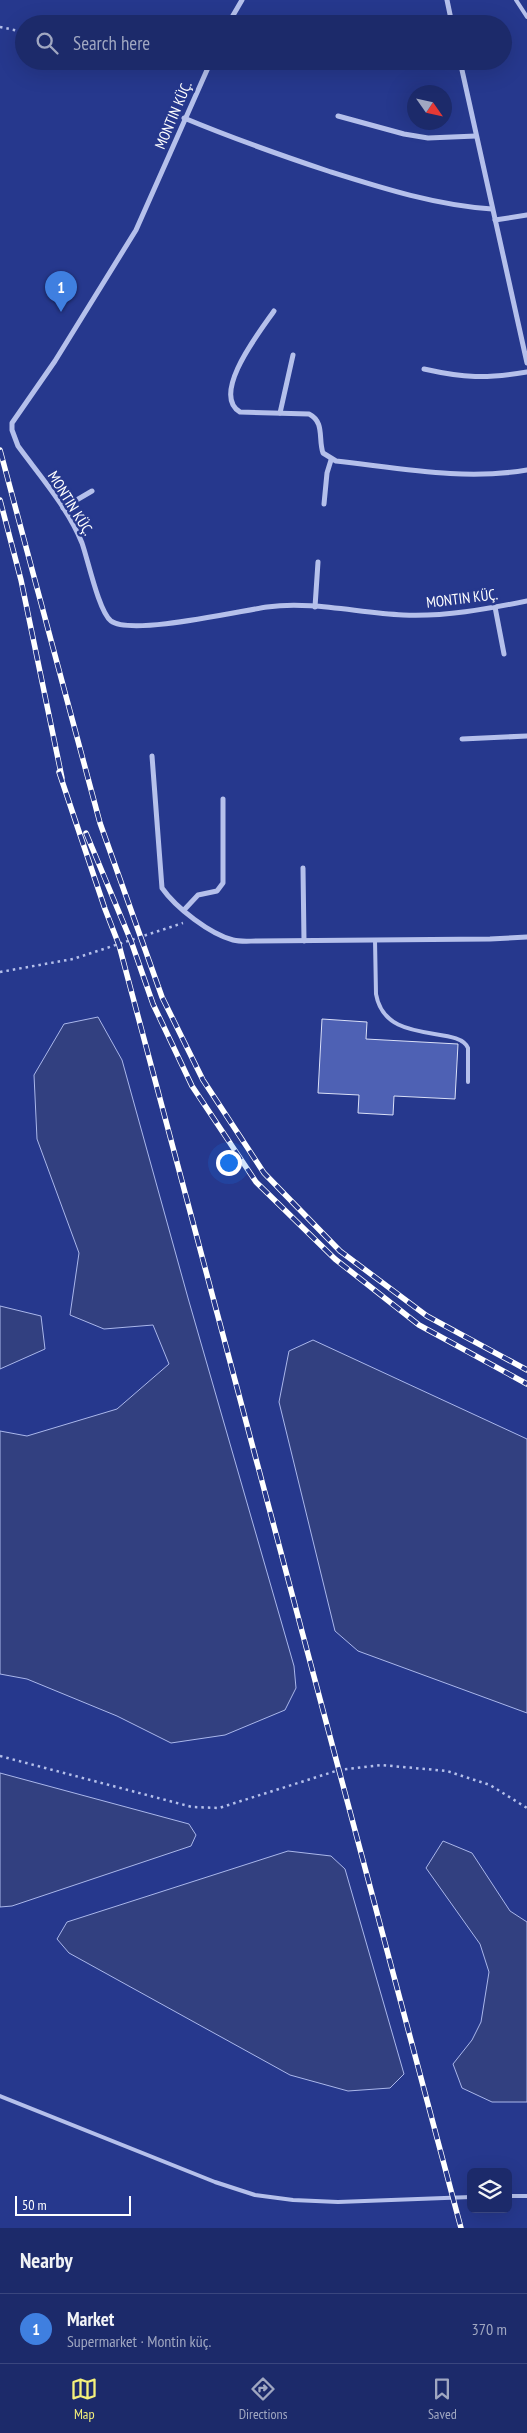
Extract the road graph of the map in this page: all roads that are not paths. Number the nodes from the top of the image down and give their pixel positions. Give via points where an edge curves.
1 (242, 0) edge
2 (447, 0) edge
3 (516, 0) edge
4 (233, 15) edge
5 (450, 15) edge
6 (527, 17) edge
7 (207, 70) edge
8 (462, 70) edge
9 (338, 116) dead end
10 (184, 118) junction
11 (476, 136) junction
12 (492, 209) junction
13 (527, 215) edge
14 (495, 220) junction
15 (274, 311) dead end
16 (293, 355) dead end
17 (527, 364) edge
18 (424, 370) dead end
19 (527, 372) edge
20 (280, 413) junction
21 (331, 460) junction
22 (527, 470) edge
23 (92, 491) dead end
24 (324, 504) dead end
25 (63, 508) junction
26 (318, 562) dead end
27 (527, 601) edge
28 (316, 607) junction
29 (495, 608) junction
30 (504, 654) dead end
31 (527, 736) edge
32 (462, 740) dead end
33 (152, 756) dead end
34 (223, 799) dead end
35 (303, 868) dead end
36 (184, 910) junction
37 (527, 936) edge
38 (375, 940) junction
39 (304, 941) junction
40 (468, 1082) dead end
41 (0, 2096) edge
42 (512, 2196) edge
43 (527, 2196) edge
44 (467, 2197) edge

1 - 4 street
2 - 5 street
3 - 6 lane
7 - 10 street, MONTIN KÜÇ.
8 - 11 street
9 - 11 street via 428,138
10 - 12 street via 266,150 392,192 438,203
10 - 25 street, MONTIN KÜÇ. via 136,230 55,361 12,423 18,446
11 - 12 street
12 - 14 street
13 - 14 street
14 - 17 street
15 - 20 street via 235,374 230,402 240,412
16 - 20 street
18 - 19 street via 485,378
20 - 21 street via 316,417 320,424 321,447
21 - 22 street via 466,474
21 - 24 street
23 - 25 street
25 - 28 street, MONTIN KÜÇ. via 82,544 104,614 119,625 190,621 269,607
26 - 28 street
27 - 29 street, MONTIN KÜÇ.
28 - 29 street, MONTIN KÜÇ. via 404,615
29 - 30 street
31 - 32 street
33 - 36 street via 162,888
34 - 36 street via 223,883 217,891 198,895
35 - 39 street
36 - 39 street via 217,935 236,941
37 - 38 street
38 - 39 street
38 - 40 lane via 377,1003 384,1013 416,1032 460,1038 466,1043
41 - 44 lane via 255,2195 338,2202
42 - 43 lane

